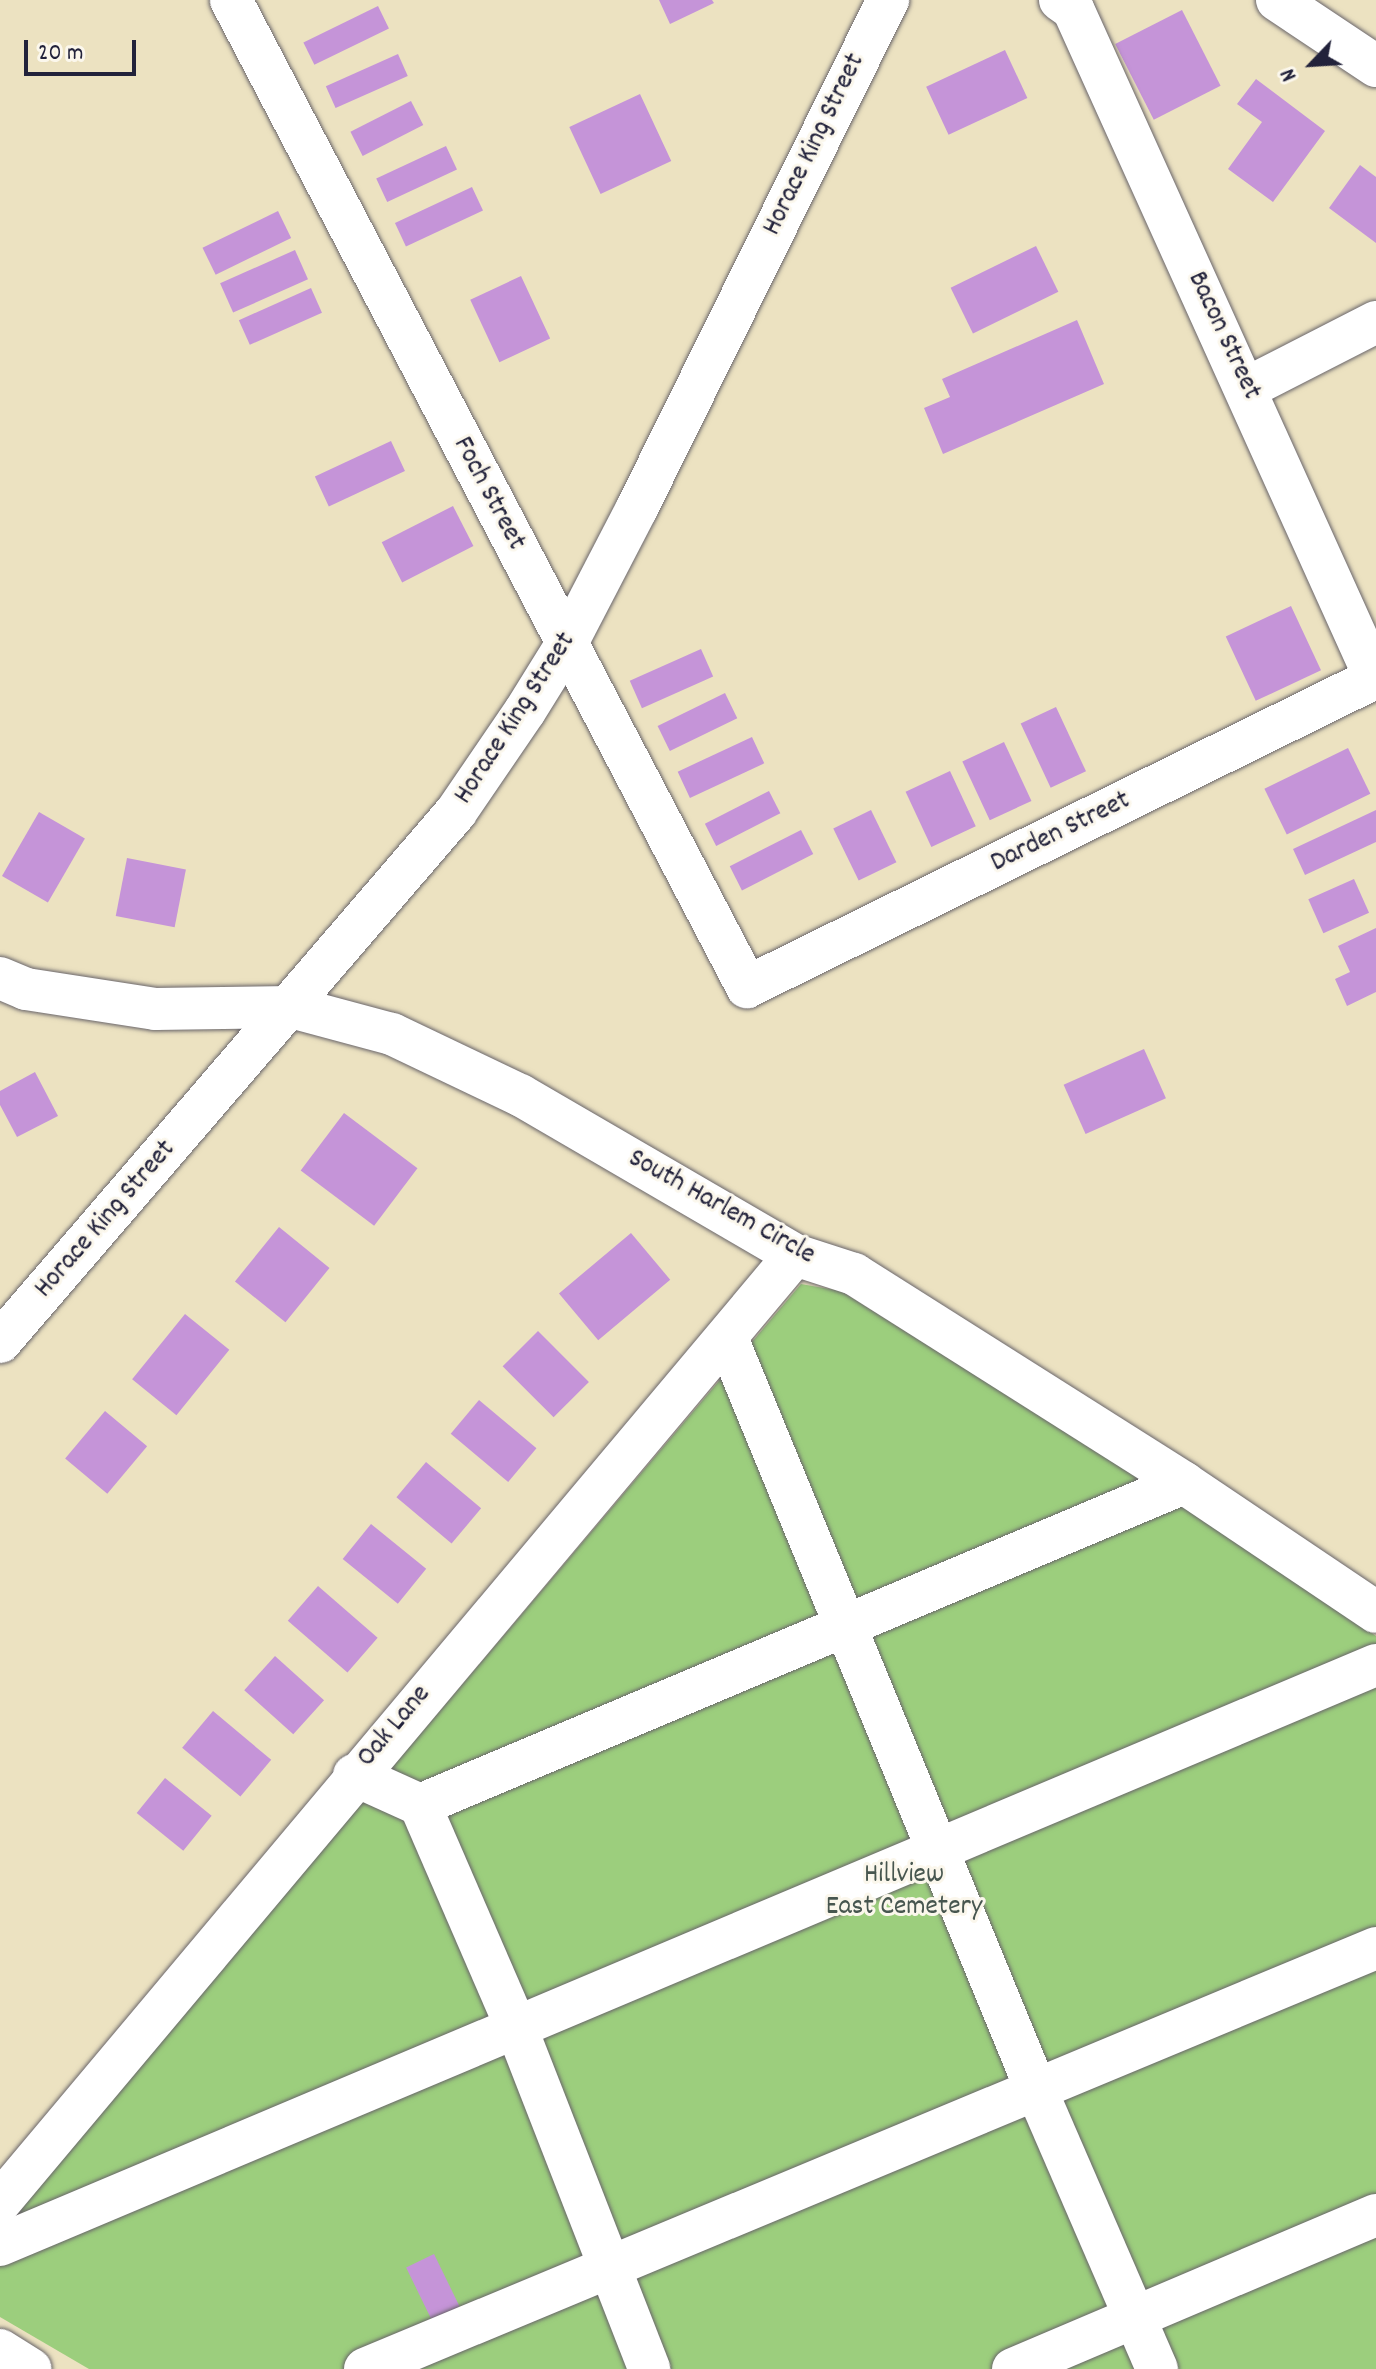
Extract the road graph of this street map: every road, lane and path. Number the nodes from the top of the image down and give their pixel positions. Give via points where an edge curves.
1 (231, 0) edge
2 (888, 0) edge
3 (1060, 0) edge
4 (1277, 0) edge
5 (1376, 66) edge
6 (1376, 322) edge
7 (1247, 388) junction
8 (566, 645) junction
9 (1376, 679) edge
10 (0, 978) edge
11 (747, 987) joint
12 (291, 1007) junction
13 (795, 1255) junction
14 (727, 1338) junction
15 (0, 1342) edge
16 (1184, 1483) junction
17 (1376, 1612) edge
18 (848, 1624) junction
19 (1372, 1678) edge
20 (354, 1775) junction
21 (420, 1805) junction
22 (937, 1852) junction
23 (1376, 1948) edge
24 (516, 2027) junction
25 (1035, 2087) junction
26 (0, 2202) edge
27 (1376, 2215) edge
28 (0, 2245) edge
29 (608, 2268) junction
30 (1137, 2320) junction
31 (0, 2350) edge
32 (31, 2369) edge
33 (365, 2369) edge
34 (649, 2369) edge
35 (1013, 2369) edge
36 (1157, 2369) edge

1 - 8 street, Foch Street
2 - 8 street, Horace King Street
3 - 7 street, Bacon Street via 1073,9
4 - 5 street
6 - 7 street
7 - 9 street, Bacon Street
8 - 11 street, Foch Street
8 - 12 street, Horace King Street via 456,812
9 - 11 street, Darden Street
10 - 12 street, South Harlem Circle via 26,989 155,1009
12 - 13 street, South Harlem Circle via 392,1034 520,1095
12 - 15 street, Horace King Street
13 - 14 street, Oak Lane
13 - 16 street, South Harlem Circle via 854,1274
14 - 18 street
14 - 20 street, Oak Lane
16 - 17 street, South Harlem Circle
16 - 18 street
18 - 21 street
18 - 22 street
19 - 22 street
20 - 21 street
20 - 26 street, Oak Lane
21 - 24 street
22 - 24 street
22 - 25 street
23 - 25 street
24 - 28 street
24 - 29 street
25 - 29 street
25 - 30 street
27 - 30 street
29 - 33 street
29 - 34 street
30 - 35 street
30 - 36 street
31 - 32 street

